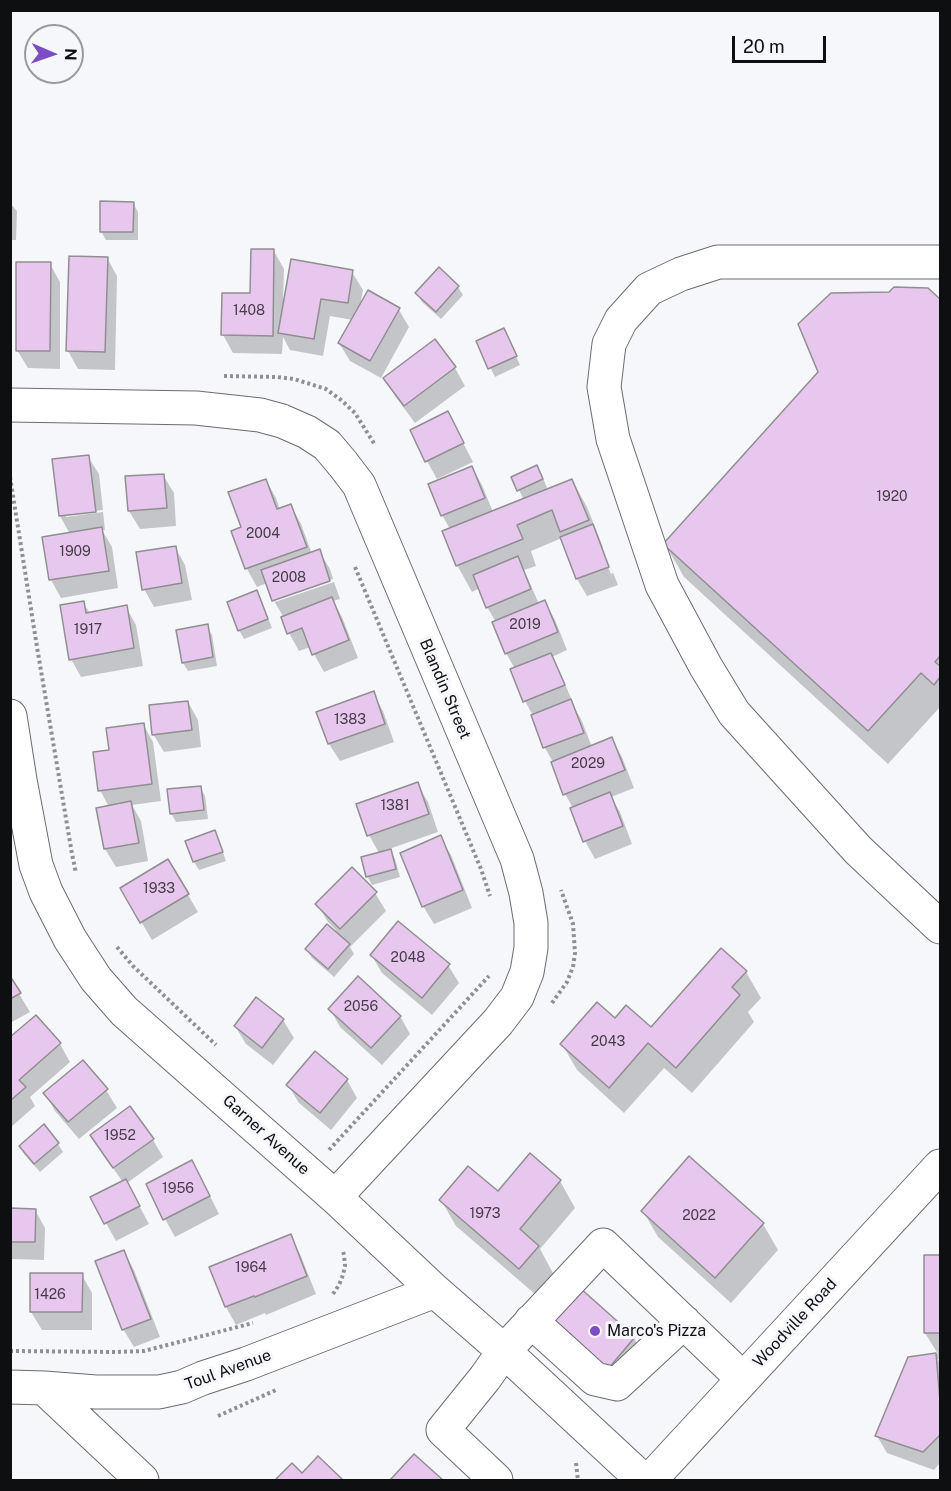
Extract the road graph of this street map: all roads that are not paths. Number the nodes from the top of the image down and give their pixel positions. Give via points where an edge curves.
1 (940, 262) edge
2 (10, 405) edge
3 (10, 716) edge
4 (940, 927) edge
5 (940, 1166) edge
6 (335, 1197) junction
7 (435, 1291) junction
8 (531, 1321) junction
9 (684, 1322) junction
10 (504, 1351) junction
11 (743, 1379) junction
12 (10, 1387) edge
13 (45, 1388) junction
14 (142, 1480) edge
15 (496, 1480) edge
16 (643, 1480) edge
17 (650, 1480) edge

1 - 4 street via 718,262 681,274 649,289 621,320 609,344 604,387 613,439 662,585 734,713 858,850
2 - 6 street, Blandin Street via 196,408 260,414 307,432 327,445 359,485 517,859 531,923 531,948 517,997
3 - 6 street, Garner Avenue via 36,865 70,939 96,979 124,1011
5 - 11 street, Woodville Road
6 - 7 street, Garner Avenue
7 - 10 street, Garner Avenue
7 - 13 street, Toul Avenue via 170,1390
8 - 9 street via 595,1379 617,1384
8 - 9 street via 603,1245
8 - 10 street
9 - 11 street
10 - 15 street via 443,1430
10 - 16 street, Garner Avenue
11 - 17 street, Woodville Road
12 - 13 street, Toul Avenue
13 - 14 street

